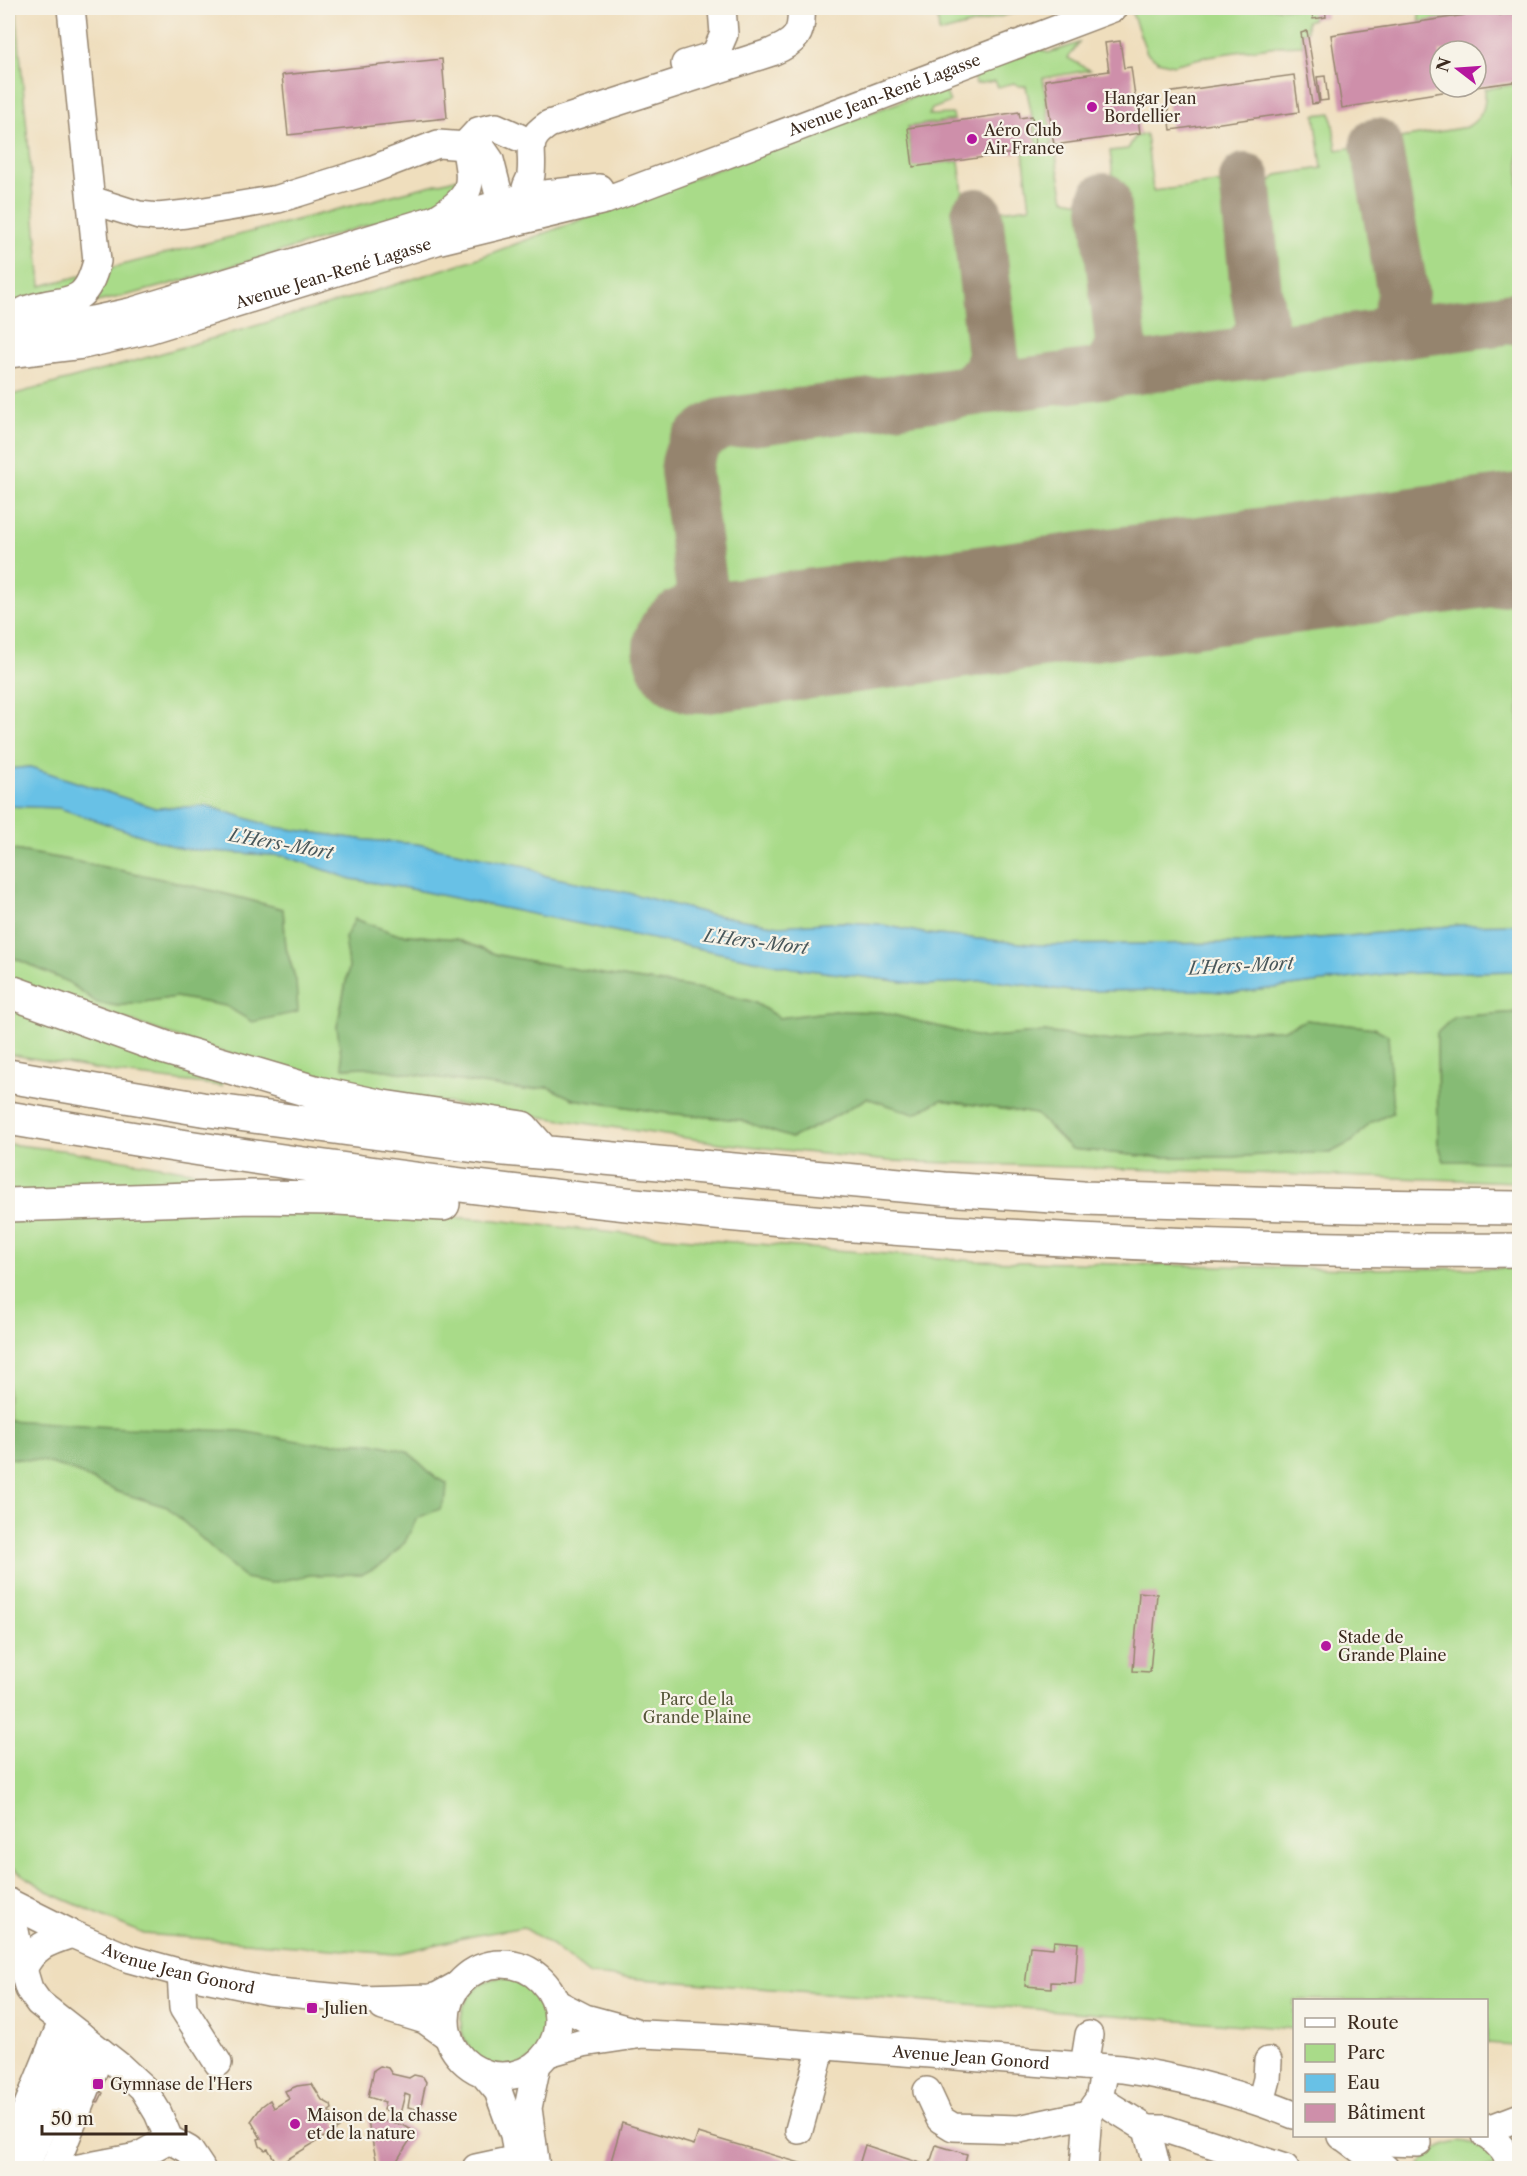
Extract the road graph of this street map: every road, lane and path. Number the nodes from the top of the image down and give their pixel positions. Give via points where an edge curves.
1 (70, 8) edge
2 (722, 8) edge
3 (801, 8) edge
4 (1113, 8) edge
5 (518, 137) junction
6 (465, 145) junction
7 (528, 201) junction
8 (501, 203) junction
9 (92, 204) junction
10 (435, 219) junction
11 (8, 322) edge
12 (8, 331) edge
13 (8, 354) edge
14 (8, 991) edge
15 (8, 1076) edge
16 (8, 1118) edge
17 (544, 1153) junction
18 (8, 1205) edge
19 (1520, 1208) edge
20 (678, 1211) junction
21 (1520, 1250) edge
22 (8, 1902) edge
23 (72, 1934) junction
24 (15, 1969) edge
25 (182, 1973) junction
26 (458, 1985) junction
27 (361, 2000) junction
28 (556, 2003) junction
29 (71, 2029) junction
30 (643, 2034) junction
31 (1089, 2035) dead end
32 (449, 2037) junction
33 (822, 2046) junction
34 (101, 2052) junction
35 (542, 2058) junction
36 (1268, 2061) dead end
37 (218, 2062) dead end
38 (1095, 2067) junction
39 (482, 2072) junction
40 (927, 2091) dead end
41 (1261, 2102) junction
42 (1094, 2107) junction
43 (1293, 2115) edge
44 (1520, 2117) edge
45 (1147, 2129) junction
46 (799, 2130) dead end
47 (1488, 2130) edge
48 (1488, 2136) edge
49 (1342, 2137) edge
50 (1349, 2137) edge
51 (169, 2139) junction
52 (1423, 2139) edge
53 (8, 2154) edge
54 (1513, 2155) edge
55 (525, 2165) edge
56 (476, 2168) edge
57 (25, 2169) edge
58 (54, 2169) edge
59 (79, 2169) edge
60 (201, 2169) edge
61 (1084, 2169) edge
62 (1155, 2169) edge
63 (1285, 2169) edge
64 (1385, 2169) edge
65 (1402, 2169) edge

1 - 9 street
2 - 5 street via 724,34 715,55 545,111 531,120
3 - 7 street via 802,23 790,44 540,130 529,151
4 - 7 street, Avenue Jean-René Lagasse via 606,200
5 - 6 street via 496,126 478,131
5 - 7 street via 515,154
6 - 8 street via 481,147 490,159
6 - 9 street via 438,144 278,199 232,207 158,217
6 - 10 street via 469,187 458,205
7 - 8 street, Avenue Jean-René Lagasse
7 - 13 street, Avenue Jean-René Lagasse via 437,242 148,330 83,345
8 - 10 street, Avenue Jean-René Lagasse
9 - 11 street via 98,261 93,279 73,300 30,308
10 - 12 street, Avenue Jean-René Lagasse via 130,312
14 - 17 highway via 166,1048 318,1093 522,1128
15 - 17 highway via 213,1110
16 - 20 highway via 436,1183
17 - 19 highway via 1083,1198
18 - 20 highway via 251,1197 385,1200 480,1208
20 - 21 highway via 1130,1242
22 - 23 street, Avenue Jean Gonord
22 - 24 street
23 - 24 street via 46,1942
23 - 25 street, Avenue Jean Gonord via 130,1959
24 - 29 street via 39,2003
25 - 27 street, Avenue Jean Gonord via 268,1991
25 - 37 street via 183,2007
26 - 27 street, Avenue Jean Gonord via 430,1998
26 - 28 street, Avenue Jean Gonord via 482,1967 513,1964 535,1974
26 - 32 street via 446,2015
27 - 32 street, Avenue Jean Gonord via 425,2020
28 - 30 street, Avenue Jean Gonord via 585,2018
28 - 35 street via 557,2034
29 - 34 street
29 - 53 street
29 - 57 street
30 - 33 street, Avenue Jean Gonord
30 - 35 street, Avenue Jean Gonord via 583,2043
31 - 38 street
32 - 39 street, Avenue Jean Gonord via 461,2058
33 - 38 street, Avenue Jean Gonord
33 - 46 street
34 - 51 street via 143,2088
34 - 58 street
35 - 39 street, Avenue Jean Gonord via 524,2071 510,2075
35 - 55 street via 528,2108
36 - 41 street
38 - 41 street, Avenue Jean Gonord via 1172,2076
38 - 42 street
39 - 55 street via 498,2091
40 - 42 street via 940,2120 952,2127 1019,2129
41 - 43 street, Avenue Jean Gonord
42 - 45 street
42 - 61 street
44 - 47 street
45 - 62 street
45 - 63 street via 1166,2129
48 - 54 street
49 - 64 street
50 - 52 street via 1387,2142
51 - 59 street via 137,2157
51 - 60 street via 189,2150
52 - 65 street via 1408,2155
55 - 56 street

